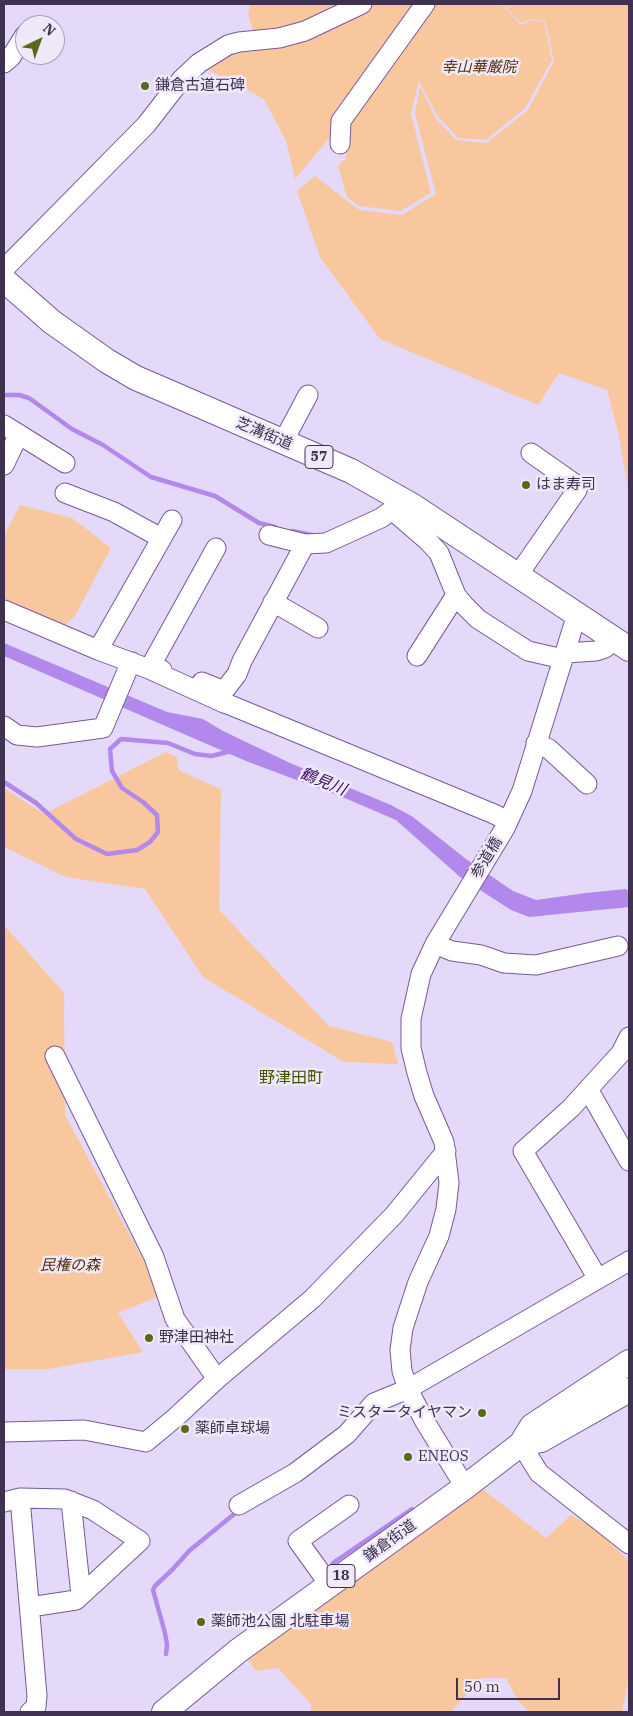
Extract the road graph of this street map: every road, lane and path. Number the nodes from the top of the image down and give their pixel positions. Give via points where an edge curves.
1 (362, 4) edge
2 (425, 4) edge
3 (15, 51) edge
4 (4, 63) edge
5 (340, 144) dead end
6 (4, 269) edge
7 (4, 280) edge
8 (308, 395) dead end
9 (11, 430) edge
10 (283, 442) junction
11 (60, 453) dead end
12 (531, 453) dead end
13 (4, 465) edge
14 (65, 493) dead end
15 (396, 504) junction
16 (172, 520) dead end
17 (269, 535) dead end
18 (161, 538) junction
19 (305, 544) junction
20 (208, 554) dead end
21 (518, 575) junction
22 (453, 587) junction
23 (273, 602) junction
24 (4, 610) edge
25 (577, 614) junction
26 (318, 628) dead end
27 (625, 645) edge
28 (98, 650) junction
29 (417, 656) dead end
30 (564, 656) junction
31 (136, 667) junction
32 (4, 726) edge
33 (536, 742) junction
34 (587, 784) dead end
35 (507, 824) junction
36 (435, 944) junction
37 (618, 946) dead end
38 (629, 1037) edge
39 (55, 1056) dead end
40 (588, 1089) junction
41 (446, 1151) junction
42 (629, 1161) edge
43 (629, 1261) edge
44 (598, 1279) junction
45 (629, 1362) edge
46 (217, 1379) junction
47 (408, 1390) junction
48 (629, 1390) edge
49 (4, 1432) edge
50 (521, 1444) junction
51 (465, 1487) junction
52 (12, 1500) edge
53 (71, 1501) junction
54 (239, 1505) dead end
55 (349, 1505) dead end
56 (629, 1544) edge
57 (329, 1584) junction
58 (81, 1595) junction
59 (30, 1607) junction
60 (30, 1712) edge
61 (164, 1712) edge

1 - 6 street via 305,31 228,45 199,63 181,80 146,125
2 - 5 street via 341,121
3 - 4 street
7 - 10 main road, 芝溝街道 / 57 via 52,322 136,378
8 - 10 street
9 - 11 street
9 - 13 street
10 - 15 main road, 芝溝街道 / 57 via 351,471
12 - 21 street via 578,486
14 - 18 street via 88,494
15 - 19 street via 381,518 341,537 326,543
15 - 21 main road, 芝溝街道 / 57
15 - 22 street via 439,553
16 - 18 street
17 - 19 street
18 - 28 street
19 - 23 street
20 - 31 street
21 - 25 main road, 芝溝街道 / 57
22 - 29 street
22 - 30 street via 478,619 507,639 528,651
23 - 26 street
23 - 31 street via 237,674 224,691 170,670
24 - 28 street
25 - 27 main road, 芝溝街道 / 57
25 - 30 street, 参道橋
27 - 30 street
28 - 31 street
30 - 33 street, 参道橋
31 - 32 street via 113,704 103,728 22,742 17,734
31 - 35 street via 494,814
33 - 34 street via 549,749
33 - 35 street, 参道橋 via 522,791
35 - 36 street, 参道橋
36 - 37 street via 452,951 481,954 504,963 536,965
36 - 41 street, 参道橋 via 421,974 411,1019 411,1048 424,1096
38 - 40 street via 621,1053
39 - 46 street via 154,1257 175,1319
40 - 42 street
40 - 44 street via 523,1151
41 - 46 street via 394,1215 312,1299
41 - 47 street, 参道橋 via 449,1183 446,1210 403,1328 400,1350
43 - 44 street
44 - 47 street
45 - 50 main road, 鎌倉街道 / 18 via 532,1426
46 - 49 street via 146,1442 84,1430
47 - 51 street, 参道橋
47 - 54 street via 374,1403 347,1434 294,1473
48 - 50 main road, 鎌倉街道 / 18 via 541,1440
50 - 51 main road, 鎌倉街道 / 18
50 - 56 street via 540,1473
51 - 57 main road, 鎌倉街道 / 18
52 - 53 street via 65,1498
52 - 59 street
53 - 58 street
53 - 58 street via 93,1510 140,1541
55 - 57 street via 298,1542
57 - 61 main road, 鎌倉街道 / 18 via 238,1651
58 - 59 street via 76,1600
59 - 60 street via 37,1696 36,1707

